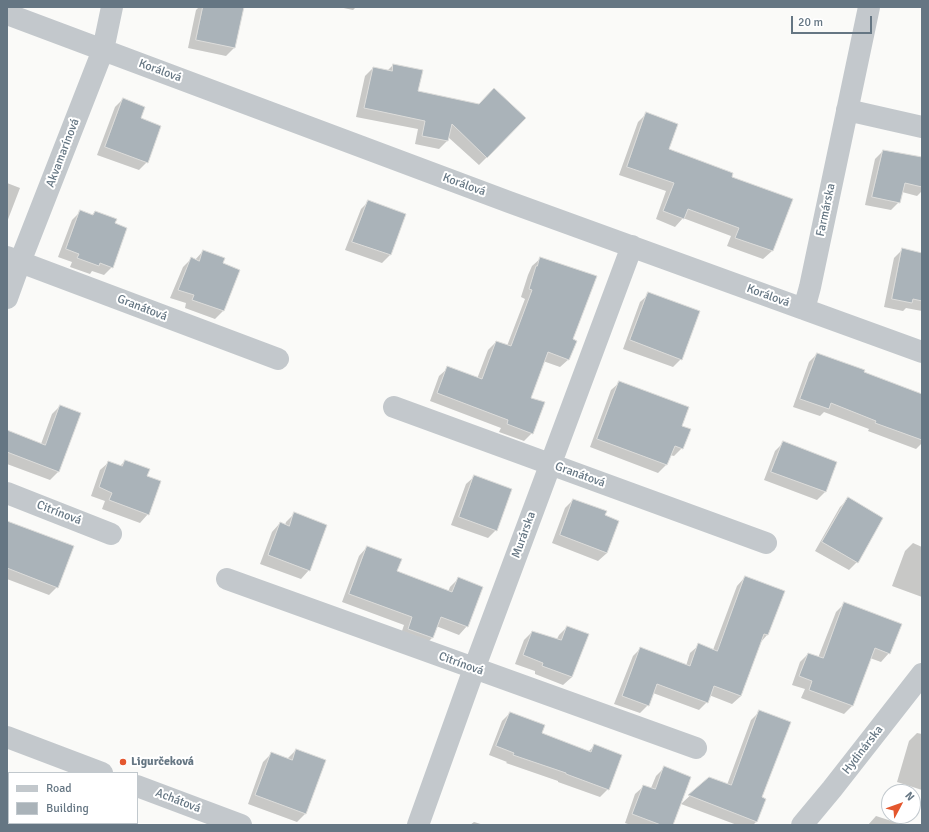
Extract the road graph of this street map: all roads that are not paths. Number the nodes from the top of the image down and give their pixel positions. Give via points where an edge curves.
1 (112, 7) edge
2 (869, 7) edge
3 (7, 14) edge
4 (103, 50) junction
5 (847, 110) junction
6 (922, 127) edge
7 (632, 246) junction
8 (14, 260) edge
9 (7, 298) edge
10 (804, 309) junction
11 (922, 352) edge
12 (278, 359) dead end
13 (394, 407) dead end
14 (550, 464) junction
15 (7, 493) edge
16 (111, 534) dead end
17 (766, 543) dead end
18 (227, 579) dead end
19 (474, 668) junction
20 (922, 674) edge
21 (7, 737) edge
22 (696, 748) dead end
23 (99, 772) edge
24 (138, 786) edge
25 (241, 825) edge
26 (418, 825) edge
27 (802, 825) edge

1 - 4 street, Akvamarínová
2 - 5 street, Farmárska
3 - 4 street, Korálová
4 - 7 street, Korálová
4 - 8 street, Akvamarínová
5 - 6 street
5 - 10 street, Farmárska
7 - 10 street, Korálová
7 - 14 street, Murárska
8 - 9 street, Akvamarínová
8 - 12 street, Granátová
10 - 11 street, Korálová
13 - 14 street, Granátová
14 - 17 street, Granátová
14 - 19 street, Murárska
15 - 16 street, Citrínová
18 - 19 street, Citrínová
19 - 22 street, Citrínová
19 - 26 street, Murárska
20 - 27 street, Hydinárska
21 - 23 street
24 - 25 street, Achátová

